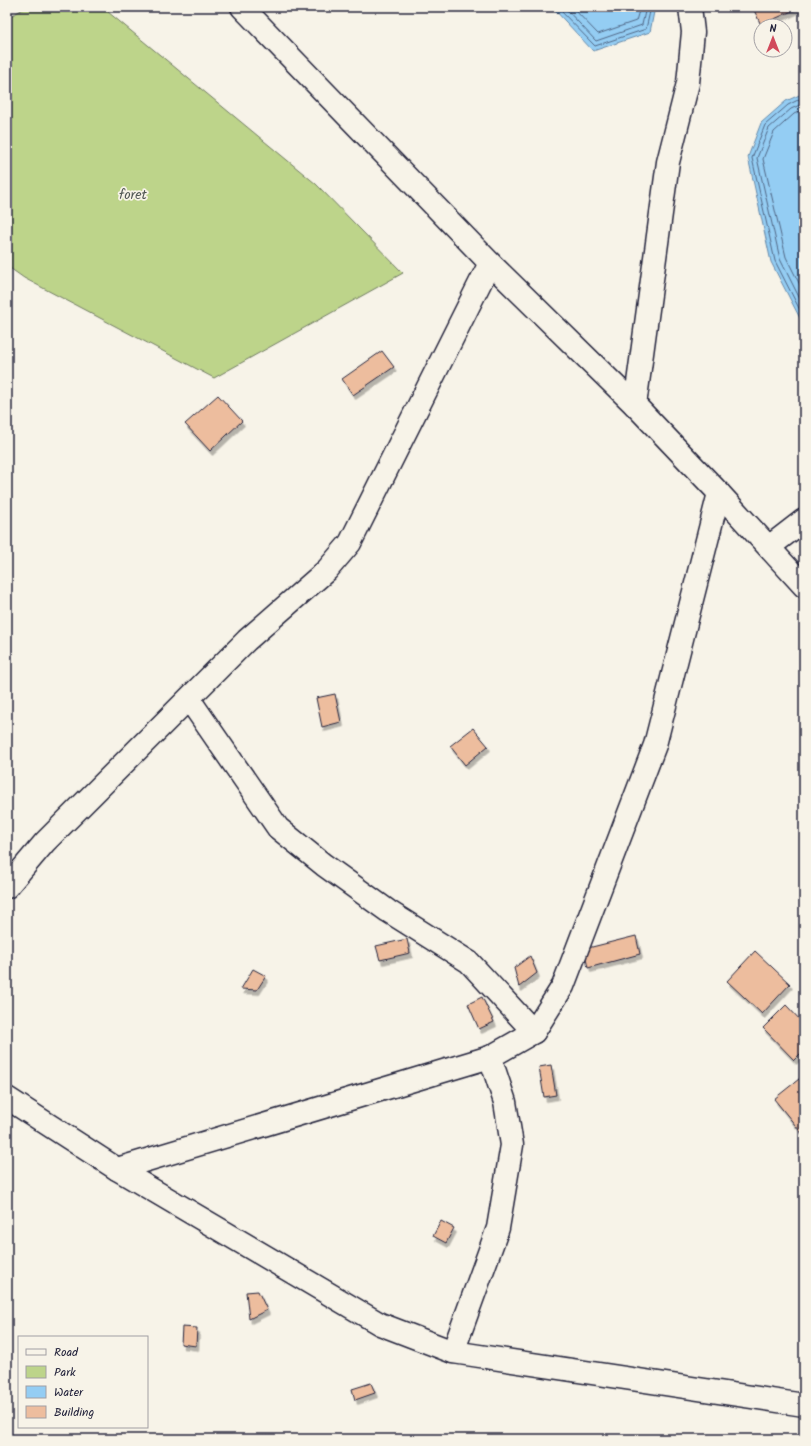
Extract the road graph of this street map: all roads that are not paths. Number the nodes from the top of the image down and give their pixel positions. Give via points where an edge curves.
1 (242, 7) edge
2 (690, 7) edge
3 (490, 263) junction
4 (635, 405) junction
5 (719, 493) junction
6 (804, 520) edge
7 (769, 547) junction
8 (804, 586) edge
9 (188, 699) junction
10 (7, 887) edge
11 (534, 1032) junction
12 (490, 1057) junction
13 (7, 1098) edge
14 (117, 1169) junction
15 (453, 1352) junction
16 (804, 1405) edge

1 - 3 main road
2 - 4 main road via 693,32 688,84 668,162
3 - 4 main road
3 - 9 main road via 350,543 327,570 247,640
4 - 5 main road
5 - 7 main road
5 - 11 main road via 656,745 563,986
6 - 7 main road
7 - 8 main road
9 - 10 main road via 45,842
9 - 11 main road via 278,828 388,911 470,962
11 - 12 main road
12 - 14 main road
12 - 15 main road via 505,1102 512,1145 498,1228
13 - 14 main road
14 - 15 main road via 380,1324
15 - 16 main road

